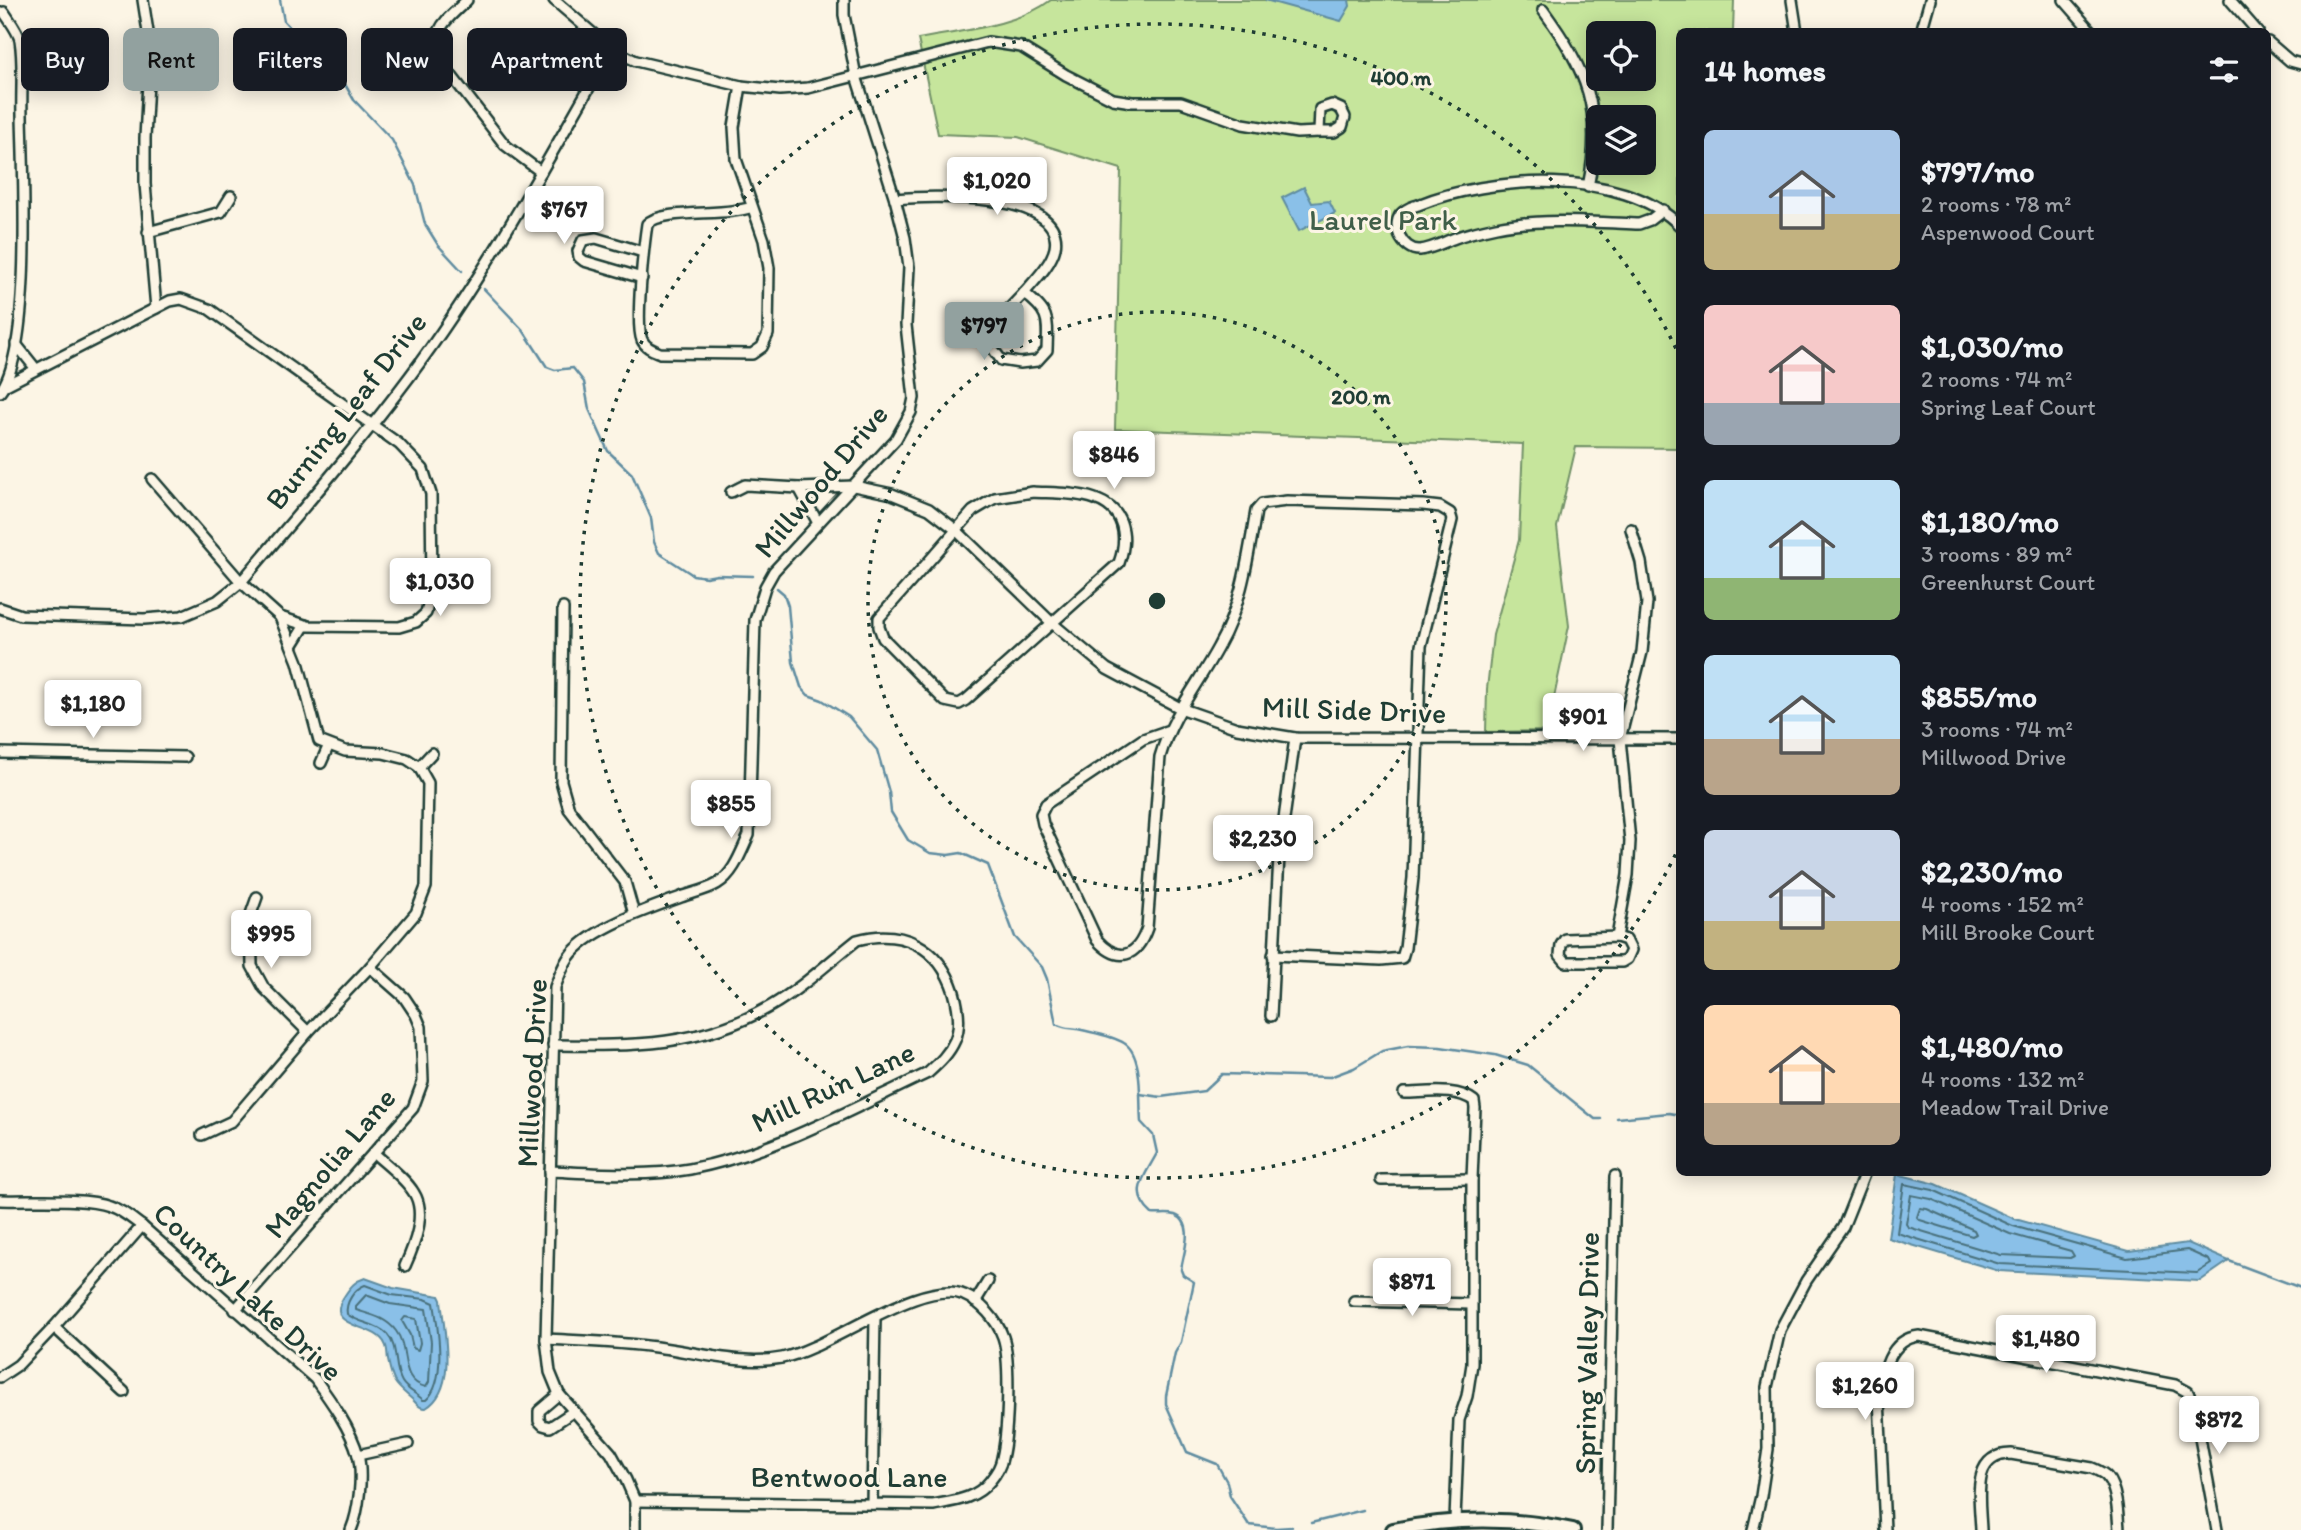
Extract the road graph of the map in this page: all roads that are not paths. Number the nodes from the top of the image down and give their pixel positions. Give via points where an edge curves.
1 (143, 0) edge
2 (467, 0) edge
3 (554, 0) edge
4 (844, 0) edge
5 (1792, 0) edge
6 (1930, 0) edge
7 (2064, 0) edge
8 (2230, 0) edge
9 (1543, 10) dead end
10 (4, 12) dead end
11 (586, 28) edge
12 (1796, 28) edge
13 (1922, 28) edge
14 (2088, 28) edge
15 (2254, 28) edge
16 (2271, 45) edge
17 (627, 57) edge
18 (2301, 64) edge
19 (856, 76) junction
20 (740, 86) junction
21 (587, 91) edge
22 (1319, 132) dead end
23 (541, 172) junction
24 (1588, 187) junction
25 (231, 196) dead end
26 (895, 199) junction
27 (752, 207) junction
28 (1663, 210) junction
29 (1676, 222) edge
30 (148, 232) junction
31 (643, 253) junction
32 (642, 278) junction
33 (1024, 293) junction
34 (156, 308) junction
35 (16, 344) junction
36 (36, 369) junction
37 (3, 389) edge
38 (372, 425) junction
39 (152, 479) dead end
40 (853, 486) junction
41 (799, 488) junction
42 (732, 492) dead end
43 (818, 523) junction
44 (1630, 528) dead end
45 (955, 529) junction
46 (241, 582) junction
47 (0, 608) edge
48 (563, 608) dead end
49 (280, 617) junction
50 (1052, 623) junction
51 (305, 625) junction
52 (292, 646) junction
53 (1180, 708) junction
54 (1169, 730) junction
55 (1295, 738) junction
56 (1418, 738) junction
57 (1619, 739) junction
58 (1676, 739) edge
59 (328, 747) junction
60 (0, 753) edge
61 (432, 753) dead end
62 (185, 757) dead end
63 (321, 763) dead end
64 (419, 767) junction
65 (257, 897) dead end
66 (634, 914) junction
67 (1616, 937) junction
68 (1273, 955) junction
69 (370, 967) junction
70 (1271, 1016) dead end
71 (308, 1032) junction
72 (553, 1045) junction
73 (1404, 1093) dead end
74 (202, 1135) dead end
75 (375, 1154) junction
76 (551, 1171) junction
77 (1615, 1176) dead end
78 (1863, 1176) edge
79 (1472, 1179) junction
80 (1381, 1180) dead end
81 (0, 1200) edge
82 (142, 1226) junction
83 (405, 1266) dead end
84 (988, 1281) dead end
85 (1354, 1301) dead end
86 (975, 1303) junction
87 (1471, 1304) junction
88 (235, 1310) junction
89 (875, 1317) junction
90 (54, 1327) junction
91 (546, 1339) junction
92 (0, 1377) edge
93 (124, 1392) dead end
94 (558, 1394) junction
95 (574, 1410) junction
96 (408, 1444) dead end
97 (358, 1455) junction
98 (635, 1501) junction
99 (872, 1504) junction
100 (1455, 1520) junction
101 (351, 1530) edge
102 (635, 1530) edge
103 (1393, 1530) edge
104 (1573, 1530) edge
105 (1607, 1530) edge
106 (1753, 1530) edge
107 (1885, 1530) edge
108 (1981, 1530) edge
109 (2119, 1530) edge
110 (2217, 1530) edge

1 - 30 street via 150,45 145,138
2 - 23 street via 437,34 436,50 505,145
3 - 11 street
4 - 19 street, Millwood Drive
5 - 12 street
6 - 13 street
7 - 14 street
8 - 15 street
9 - 24 street via 1569,46 1587,85 1593,112
10 - 35 street via 20,38 23,201
16 - 18 street
17 - 20 street
19 - 20 street via 797,89
19 - 22 street via 988,42 1015,45 1113,99 1181,102 1243,124
19 - 26 street, Millwood Drive
20 - 27 street via 734,127 737,159
21 - 23 street, Burning Leaf Drive
23 - 38 street, Burning Leaf Drive via 454,312
24 - 28 street via 1623,192
24 - 28 street via 1522,182 1466,190 1402,212 1397,222 1399,233 1408,248 1422,250 1467,234 1525,223 1639,224
25 - 30 street via 221,212
26 - 33 street via 987,199 1041,217 1051,228 1055,248
26 - 40 street, Millwood Drive via 909,267 906,325 914,398 896,439
27 - 31 street via 658,216 647,224
27 - 32 street via 769,268 768,334 752,354 649,349 640,333
28 - 29 street
30 - 34 street
31 - 32 street
31 - 32 street via 596,238 583,240 578,251 584,261
33 - 33 street via 990,335 990,344 1001,360 1037,361 1047,350 1046,314
34 - 36 street
34 - 38 street via 181,299 209,309
35 - 36 street
35 - 37 street
36 - 37 street
38 - 46 street, Burning Leaf Drive
38 - 51 street via 423,469 431,494 432,587 426,613 399,627
39 - 46 street
40 - 41 street, Mill Side Drive
40 - 43 street, Millwood Drive
40 - 45 street, Mill Side Drive via 892,494 929,509
41 - 42 street, Mill Side Drive via 745,485
41 - 43 street
43 - 66 street, Millwood Drive via 774,571 755,620 749,835 738,860 717,884
44 - 57 street via 1647,602 1642,652
45 - 50 street, Mill Side Drive
45 - 50 street via 973,511 995,498 1014,494 1085,495 1109,505 1121,520 1124,541 1119,563
45 - 50 street via 879,618 883,638 945,701 959,704 966,700
46 - 47 street, Burning Leaf Drive via 217,601 182,616 21,615
46 - 49 street
48 - 66 street via 561,780 569,809 625,882
49 - 51 street
49 - 52 street
50 - 53 street, Mill Side Drive via 1107,670
51 - 52 street
52 - 59 street via 319,741
53 - 54 street
53 - 55 street, Mill Side Drive via 1237,728
53 - 56 street via 1230,621 1256,511 1262,504 1440,507 1452,520 1421,646
54 - 54 street via 1143,739 1046,804 1041,814 1097,940 1118,954 1136,949 1147,928 1160,757
55 - 56 street, Mill Side Drive
55 - 68 street via 1279,856
56 - 57 street, Mill Side Drive
56 - 68 street via 1413,878 1402,958
57 - 58 street, Mill Side Drive
57 - 67 street via 1630,841
59 - 63 street
59 - 64 street via 383,753
60 - 62 street
61 - 64 street
64 - 69 street via 428,783 426,887 416,913
65 - 71 street via 251,914 253,967 264,988
66 - 72 street, Millwood Drive via 588,940 563,965 555,987
67 - 67 street via 1565,939 1560,956 1566,962 1622,962 1631,950 1626,940
68 - 70 street
69 - 71 street
69 - 75 street, Magnolia Lane via 416,1015 424,1052 423,1081 413,1108
71 - 74 street via 232,1121
72 - 76 street, Millwood Drive
72 - 76 street, Mill Run Lane via 666,1043 707,1034 772,1005 856,940 871,936 906,939 928,951 941,965 958,1006 956,1038 945,1058 928,1073 784,1140 688,1169 629,1174
73 - 79 street via 1456,1093 1474,1101
75 - 83 street via 414,1192 419,1206 416,1241
75 - 88 street, Magnolia Lane
76 - 91 street, Millwood Drive
77 - 105 street, Spring Valley Drive
78 - 106 street via 1843,1227 1780,1330 1767,1387 1768,1449
79 - 80 street
79 - 87 street
81 - 82 street, Country Lake Drive via 106,1204
82 - 88 street, Country Lake Drive
82 - 90 street
84 - 86 street
85 - 87 street
86 - 89 street, Bentwood Lane via 955,1293 930,1294
86 - 99 street, Bentwood Lane via 997,1323 1003,1339 1002,1461 990,1482 965,1500 933,1505
87 - 100 street via 1471,1376 1459,1420
88 - 97 street, Country Lake Drive via 315,1379 337,1409
89 - 91 street, Bentwood Lane via 826,1343 783,1358 748,1360 655,1346
89 - 99 street
90 - 92 street
90 - 93 street
91 - 94 street, Millwood Drive
94 - 95 street, Millwood Drive
94 - 95 street via 539,1411 542,1425 550,1427
95 - 98 street, Millwood Drive via 611,1452
96 - 97 street
97 - 101 street, Country Lake Drive via 359,1501
98 - 99 street, Bentwood Lane
98 - 102 street, Millwood Drive
100 - 103 main road
100 - 104 main road via 1521,1520
107 - 110 street via 1879,1398 1894,1351 1909,1337 2165,1383 2188,1392
108 - 109 street via 1983,1467 1999,1454 2101,1472 2112,1486

